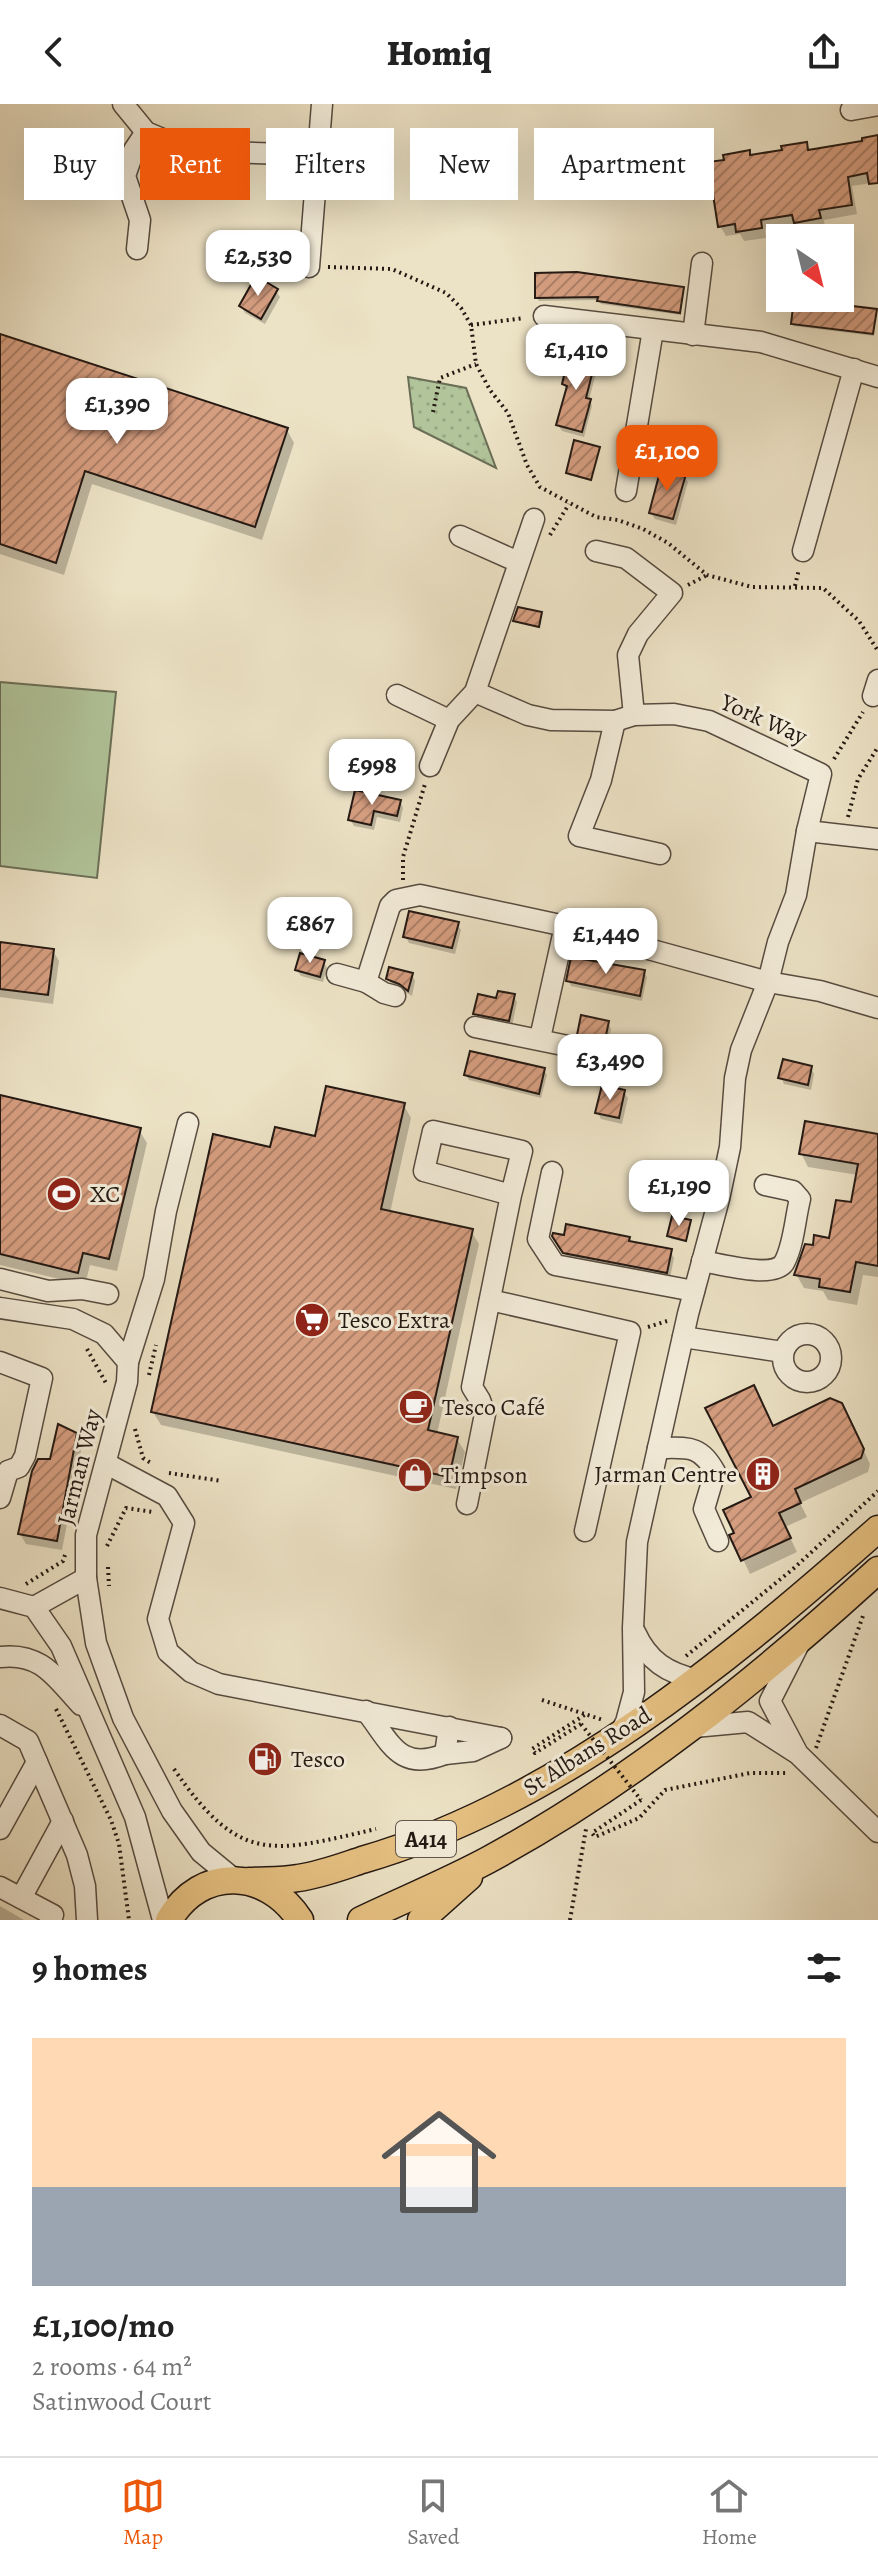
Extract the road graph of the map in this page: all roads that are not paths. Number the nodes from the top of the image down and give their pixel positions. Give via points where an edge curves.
1 (123, 104) edge
2 (322, 104) edge
3 (878, 105) edge
4 (851, 110) dead end
5 (143, 128) edge
6 (320, 128) edge
7 (140, 141) edge
8 (314, 200) edge
9 (137, 249) dead end
10 (702, 263) dead end
11 (309, 267) road end
12 (544, 316) road end
13 (653, 330) junction
14 (693, 335) junction
15 (854, 369) junction
16 (878, 377) edge
17 (626, 491) dead end
18 (534, 519) dead end
19 (460, 536) dead end
20 (596, 551) dead end
21 (803, 551) dead end
22 (518, 562) junction
23 (475, 692) junction
24 (397, 695) dead end
25 (624, 718) junction
26 (449, 720) junction
27 (430, 766) road end
28 (807, 831) junction
29 (878, 839) edge
30 (660, 854) dead end
31 (565, 926) junction
32 (337, 974) dead end
33 (366, 982) junction
34 (768, 982) junction
35 (395, 996) dead end
36 (878, 1008) edge
37 (475, 1027) dead end
38 (540, 1038) junction
39 (602, 1053) dead end
40 (188, 1123) dead end
41 (552, 1172) dead end
42 (765, 1185) dead end
43 (511, 1195) junction
44 (702, 1261) junction
45 (0, 1279) edge
46 (82, 1289) junction
47 (694, 1291) junction
48 (108, 1294) dead end
49 (490, 1300) junction
50 (0, 1308) edge
51 (73, 1319) junction
52 (683, 1337) junction
53 (783, 1352) dead end
54 (0, 1362) edge
55 (128, 1362) junction
56 (658, 1448) junction
57 (107, 1464) junction
58 (0, 1498) edge
59 (467, 1504) dead end
60 (878, 1529) edge
61 (585, 1531) dead end
62 (718, 1541) dead end
63 (878, 1570) edge
64 (86, 1578) junction
65 (8, 1591) edge
66 (34, 1607) junction
67 (633, 1628) junction
68 (806, 1632) junction
69 (0, 1657) edge
70 (698, 1680) junction
71 (366, 1711) junction
72 (89, 1713) junction
73 (0, 1725) edge
74 (449, 1727) junction
75 (694, 1727) junction
76 (619, 1735) junction
77 (445, 1754) junction
78 (37, 1762) junction
79 (808, 1765) junction
80 (63, 1821) junction
81 (0, 1829) edge
82 (878, 1832) edge
83 (486, 1861) junction
84 (242, 1880) junction
85 (0, 1887) edge
86 (21, 1898) junction
87 (55, 1918) edge
88 (87, 1920) edge
89 (163, 1920) edge
90 (169, 1920) edge
91 (300, 1920) edge
92 (361, 1920) edge
93 (421, 1920) edge

1 - 5 street
2 - 6 street
3 - 4 street
7 - 9 street via 125,176 140,220
8 - 11 street
10 - 14 street
12 - 13 street
13 - 14 street
13 - 17 street
14 - 15 street via 761,342
15 - 16 street
15 - 21 street
18 - 22 street
19 - 22 street
20 - 25 street via 626,558 672,593 628,655
22 - 23 street
23 - 25 street, York Way via 551,720
23 - 26 street
24 - 26 street
25 - 28 street, York Way via 674,714 709,721 828,767
25 - 30 street via 579,836
26 - 27 street
28 - 29 street
28 - 34 street, York Way via 796,895
31 - 33 street via 420,895 404,897 390,906
31 - 34 street
31 - 38 street
32 - 33 street
33 - 35 street
34 - 36 street
34 - 44 street, York Way via 741,1050 730,1147
37 - 38 street
38 - 39 street
40 - 55 street, Jarman Way via 154,1279
41 - 47 street via 538,1239 555,1265
42 - 44 street via 793,1191 800,1199 785,1263 776,1270 757,1270
43 - 43 street via 522,1151 433,1131 424,1171
43 - 49 street
44 - 47 street, York Way
45 - 46 street via 48,1291
46 - 48 street
46 - 51 street
47 - 52 street, York Way
49 - 59 street via 472,1387 485,1414
49 - 61 street via 630,1332
50 - 51 street
51 - 55 street via 104,1334
52 - 53 street
52 - 56 street, York Way
54 - 58 street via 42,1378 25,1456 19,1467 8,1471
55 - 57 street, Jarman Way
56 - 62 street via 697,1449 707,1457 715,1472 704,1509
56 - 67 street, York Way via 637,1542
57 - 64 street, Jarman Way via 86,1535
57 - 71 street via 167,1496 184,1523 158,1619 168,1652 191,1672 219,1684
60 - 70 main road, St Albans Road / A414
63 - 68 main road, St Albans Road / A414
64 - 66 street
64 - 84 street, Jarman Way via 96,1643 123,1718 197,1847
65 - 66 street
66 - 72 street via 61,1646
67 - 70 street via 652,1660
67 - 76 street, York Way via 634,1692
68 - 75 main road, St Albans Road / A414
68 - 79 street via 770,1701
69 - 72 street via 18,1655 42,1663
70 - 76 main road, St Albans Road / A414
71 - 74 street
71 - 77 street via 407,1759 428,1761
72 - 89 street via 135,1817
73 - 78 street via 28,1741
74 - 77 street
74 - 77 street via 501,1738 473,1751
75 - 79 street via 748,1722
75 - 83 main road, St Albans Road / A414
76 - 84 main road, St Albans Road / A414 via 514,1797 405,1848 310,1876
78 - 80 street
78 - 81 street
79 - 82 street
80 - 86 street
80 - 88 street via 85,1886
83 - 92 main road, St Albans Road / A414
83 - 93 main road, A414
84 - 90 main road, St Albans Road via 213,1883 192,1893
84 - 91 main road via 272,1889
85 - 86 street
86 - 87 street

